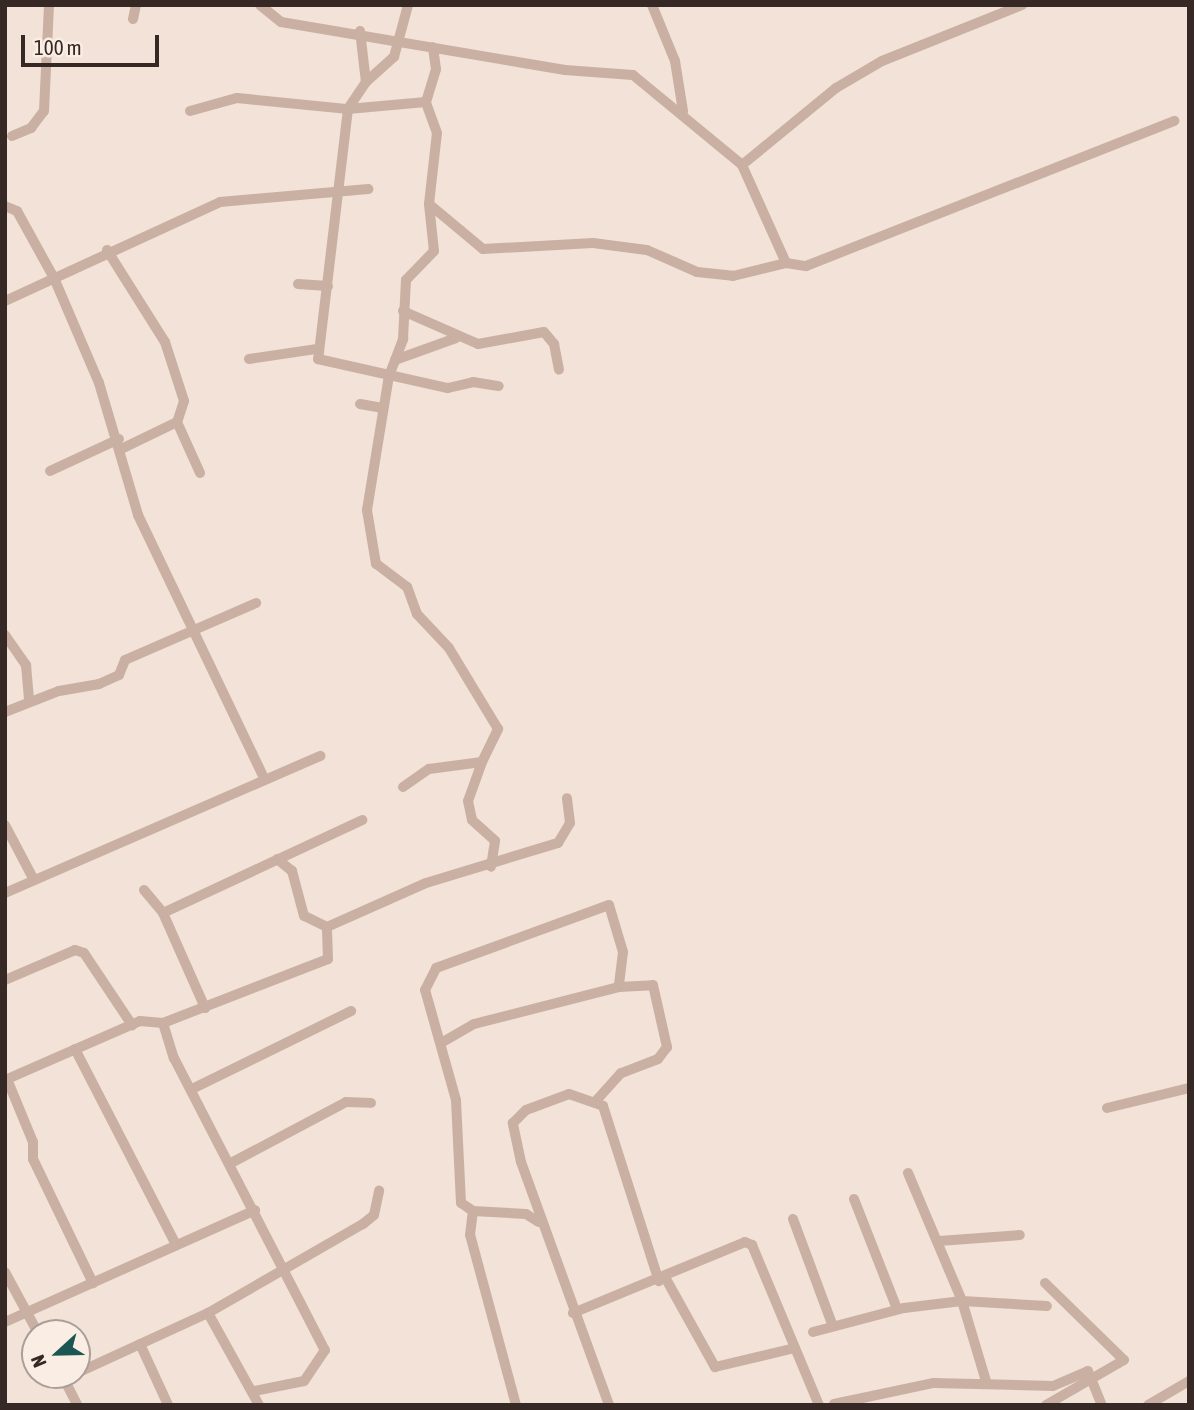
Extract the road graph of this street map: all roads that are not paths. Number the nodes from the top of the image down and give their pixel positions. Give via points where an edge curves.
1 (49, 5) edge
2 (136, 5) edge
3 (260, 5) edge
4 (408, 5) edge
5 (652, 5) edge
6 (1022, 5) edge
7 (133, 19) dead end
8 (360, 31) junction
9 (403, 41) junction
10 (433, 47) junction
11 (366, 82) junction
12 (426, 102) junction
13 (348, 109) junction
14 (190, 111) dead end
15 (684, 111) junction
16 (1174, 121) dead end
17 (12, 135) dead end
18 (742, 165) junction
19 (368, 189) dead end
20 (335, 194) junction
21 (429, 204) junction
22 (5, 206) edge
23 (107, 250) junction
24 (786, 263) junction
25 (54, 278) junction
26 (298, 284) dead end
27 (328, 286) junction
28 (5, 301) edge
29 (403, 311) junction
30 (456, 338) junction
31 (317, 349) junction
32 (249, 359) dead end
33 (395, 360) junction
34 (559, 370) dead end
35 (389, 376) junction
36 (499, 386) dead end
37 (360, 404) dead end
38 (383, 408) junction
39 (177, 422) junction
40 (120, 444) junction
41 (50, 471) dead end
42 (200, 473) dead end
43 (256, 603) dead end
44 (198, 628) junction
45 (5, 635) edge
46 (29, 700) junction
47 (5, 712) edge
48 (320, 756) dead end
49 (482, 762) junction
50 (264, 778) junction
51 (403, 786) dead end
52 (567, 798) dead end
53 (362, 820) dead end
54 (5, 825) edge
55 (277, 859) junction
56 (491, 867) junction
57 (34, 880) junction
58 (144, 890) dead end
59 (5, 893) edge
60 (163, 914) junction
61 (327, 927) junction
62 (5, 980) edge
63 (619, 987) junction
64 (205, 1008) junction
65 (351, 1011) dead end
66 (163, 1023) junction
67 (132, 1025) junction
68 (441, 1043) junction
69 (75, 1049) junction
70 (6, 1079) edge
71 (194, 1088) junction
72 (1189, 1088) edge
73 (596, 1101) junction
74 (371, 1103) dead end
75 (1107, 1108) dead end
76 (231, 1163) junction
77 (908, 1172) dead end
78 (379, 1191) dead end
79 (855, 1199) dead end
80 (255, 1210) junction
81 (472, 1211) junction
82 (793, 1219) dead end
83 (539, 1222) junction
84 (1020, 1235) dead end
85 (939, 1241) junction
86 (176, 1245) junction
87 (284, 1271) junction
88 (5, 1272) edge
89 (663, 1280) junction
90 (93, 1283) junction
91 (1045, 1283) dead end
92 (962, 1301) junction
93 (1047, 1306) dead end
94 (897, 1310) junction
95 (26, 1312) junction
96 (208, 1313) junction
97 (573, 1313) junction
98 (30, 1319) edge
99 (5, 1322) edge
100 (832, 1324) junction
101 (813, 1332) dead end
102 (140, 1344) junction
103 (794, 1348) junction
104 (91, 1365) edge
105 (1091, 1377) junction
106 (986, 1381) junction
107 (1189, 1381) edge
108 (1053, 1386) junction
109 (254, 1391) junction
110 (1058, 1397) junction
111 (872, 1399) edge
112 (834, 1404) edge
113 (168, 1405) edge
114 (259, 1405) edge
115 (516, 1405) edge
116 (609, 1405) edge
117 (819, 1405) edge
118 (1046, 1405) edge
119 (1102, 1405) edge
120 (1147, 1405) edge

1 - 17 street via 44,111 31,128
2 - 7 street
3 - 8 street via 281,22
4 - 9 street
5 - 15 street via 676,61
6 - 18 street via 882,61 836,89
8 - 9 street
8 - 11 street
9 - 10 street
9 - 11 street
10 - 12 street via 436,69
10 - 15 street via 633,75
11 - 13 street
12 - 13 street
12 - 21 street via 437,132
13 - 14 street via 284,106 257,97
13 - 20 street
15 - 18 street
16 - 24 street via 806,265
18 - 24 street
19 - 20 street
20 - 23 street via 220,202
20 - 27 street
21 - 24 street via 483,249 593,243 647,250 697,272 733,276
21 - 29 street via 434,251 406,280
22 - 25 street via 17,211
23 - 25 street
23 - 39 street via 165,342 184,401
25 - 28 street
25 - 40 street
26 - 27 street
27 - 31 street via 326,324
29 - 30 street
29 - 33 street
30 - 33 street
30 - 34 street via 478,344 544,332 554,344
31 - 32 street
31 - 35 street via 324,364
33 - 35 street
35 - 36 street via 448,388 473,382
35 - 38 street
37 - 38 street
38 - 49 street via 367,510 376,564 407,587 417,614 449,648 498,729
39 - 40 street
39 - 42 street
40 - 41 street
40 - 44 street via 138,515
43 - 44 street
44 - 46 street via 125,660 119,675 99,684
44 - 50 street
45 - 46 street via 26,665
46 - 47 street
48 - 50 street
49 - 51 street via 429,769
49 - 56 street via 468,801 472,820 495,841
50 - 57 street
52 - 56 street via 569,823 558,843
53 - 55 street
54 - 57 street
55 - 60 street
55 - 61 street via 292,871 304,916
56 - 61 street via 426,883
57 - 59 street
58 - 60 street
60 - 64 street
61 - 64 street via 328,959
62 - 67 street via 75,950 84,953
63 - 68 street via 474,1024
63 - 68 street via 624,952 609,905 436,968 425,990
63 - 73 street via 653,985 667,1047 658,1059 621,1073
64 - 66 street
65 - 71 street
66 - 67 street
66 - 71 street via 174,1058
67 - 69 street
68 - 81 street via 456,1100 461,1203
69 - 70 street
69 - 86 street
70 - 90 street via 33,1142 33,1159
71 - 76 street
72 - 75 street
73 - 83 street via 569,1094 526,1110 513,1123
73 - 89 street via 613,1131
74 - 76 street via 346,1102
76 - 80 street
77 - 85 street
78 - 87 street via 374,1215
79 - 94 street
80 - 86 street
80 - 87 street
81 - 83 street via 526,1214
81 - 115 street via 470,1235
82 - 100 street
83 - 97 street
84 - 85 street
85 - 92 street
86 - 90 street
87 - 96 street
87 - 109 street via 324,1350 323,1360 304,1381
88 - 95 street
89 - 97 street
89 - 103 street via 715,1367
89 - 103 street via 719,1247 752,1245
90 - 95 street
91 - 105 street via 1123,1356 1121,1364
92 - 93 street
92 - 94 street
92 - 106 street
94 - 100 street
95 - 98 street
95 - 99 street
96 - 102 street
96 - 109 street
97 - 116 street
100 - 101 street
102 - 104 street
102 - 113 street
103 - 117 street
105 - 108 street
105 - 110 street
105 - 119 street
106 - 108 street
106 - 111 street
107 - 120 street
108 - 110 street
109 - 114 street
110 - 118 street
111 - 112 street

